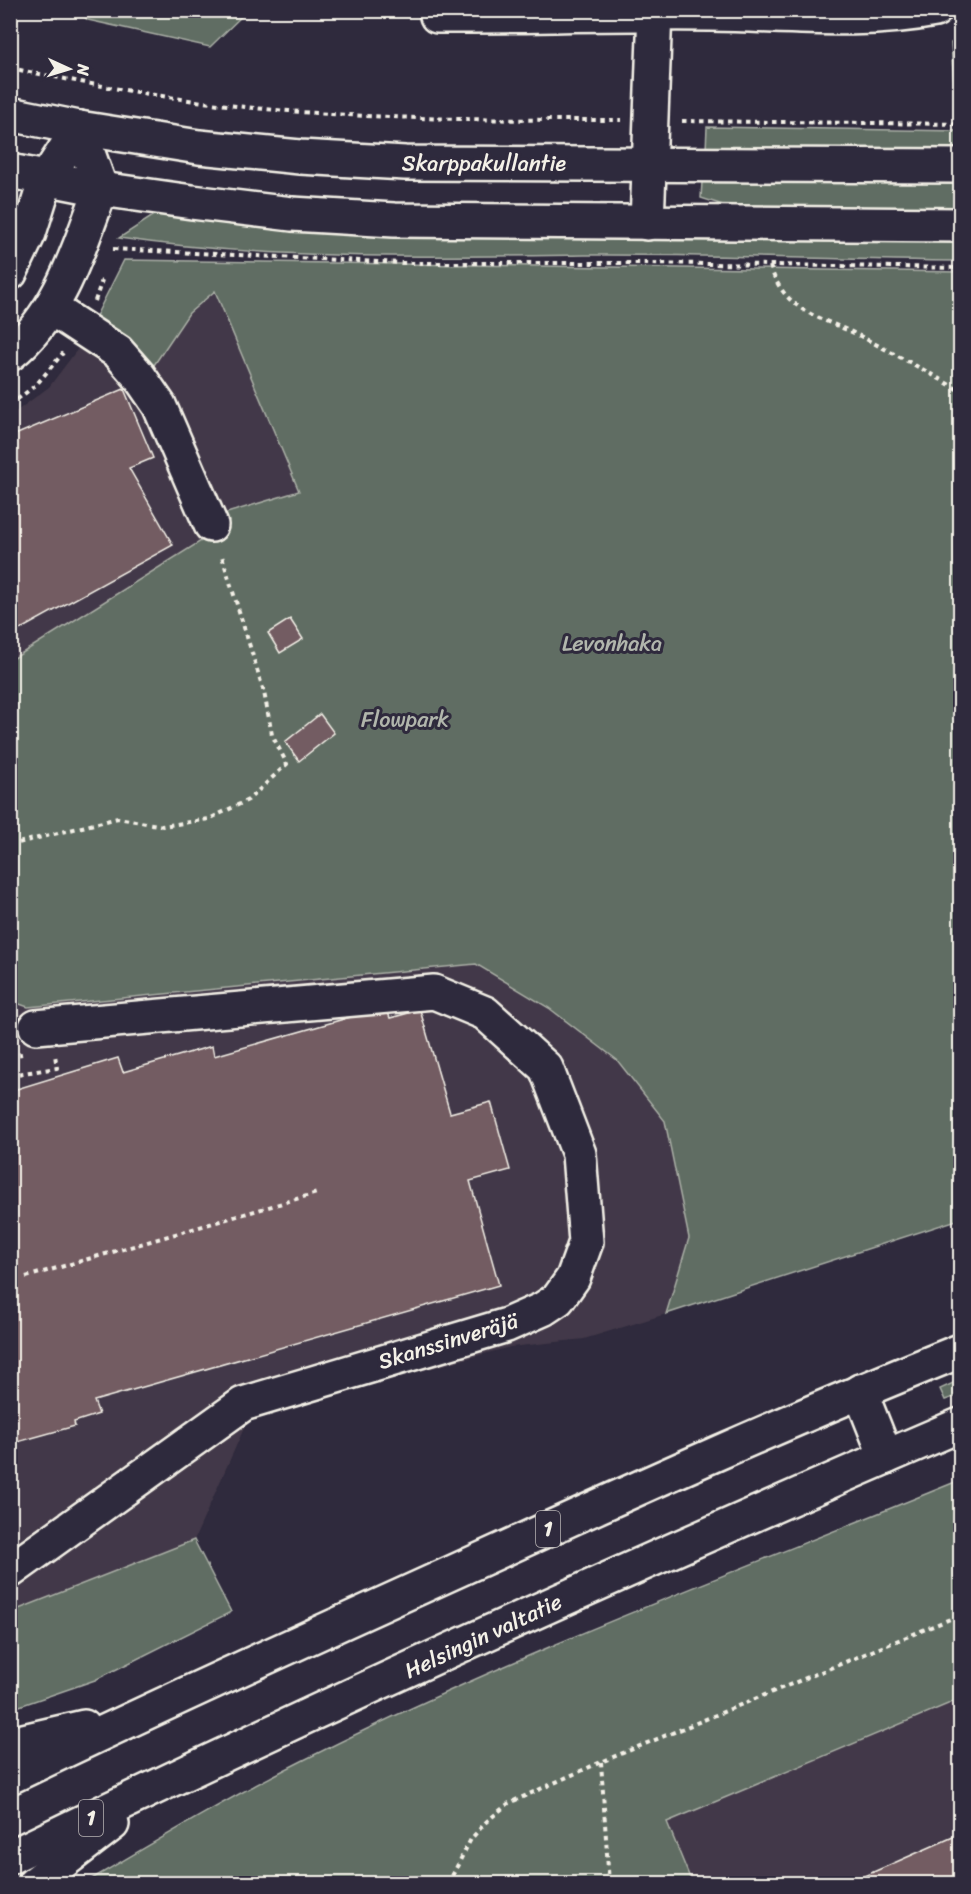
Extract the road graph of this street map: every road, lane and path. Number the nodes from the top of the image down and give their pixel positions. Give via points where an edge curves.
1 (935, 10) edge
2 (655, 12) edge
3 (437, 16) dead end
4 (10, 68) edge
5 (10, 114) edge
6 (651, 121) junction
7 (960, 124) edge
8 (79, 128) junction
9 (649, 163) junction
10 (960, 166) edge
11 (10, 171) edge
12 (46, 179) junction
13 (101, 189) junction
14 (646, 222) junction
15 (960, 225) edge
16 (104, 247) dead end
17 (770, 266) junction
18 (960, 268) edge
19 (10, 273) edge
20 (51, 308) junction
21 (10, 354) edge
22 (960, 391) edge
23 (211, 525) joint
24 (10, 845) edge
25 (38, 1044) junction
26 (10, 1056) edge
27 (10, 1075) edge
28 (317, 1193) dead end
29 (27, 1277) dead end
30 (960, 1351) edge
31 (860, 1391) junction
32 (960, 1425) edge
33 (886, 1457) junction
34 (10, 1571) edge
35 (960, 1616) edge
36 (139, 1715) junction
37 (10, 1744) edge
38 (600, 1762) junction
39 (10, 1777) edge
40 (171, 1779) junction
41 (10, 1857) edge
42 (34, 1884) edge
43 (448, 1884) edge
44 (609, 1884) edge

1 - 2 main road via 864,17
2 - 3 main road
2 - 6 main road
4 - 6 path via 120,90 288,111 467,119
5 - 8 main road, Skarppakullantie
6 - 7 path
6 - 9 main road
8 - 9 main road, Skarppakullantie via 199,147 312,158 405,163
8 - 12 main road
8 - 13 main road
9 - 10 main road, Skarppakullantie
9 - 14 main road
11 - 12 main road
12 - 13 main road
12 - 19 main road via 29,233
13 - 14 main road via 291,214 394,220
13 - 20 main road
14 - 15 main road
16 - 17 path via 401,263
17 - 18 path
17 - 22 path via 780,289 813,318 861,336
20 - 21 main road
20 - 23 main road via 118,352 140,376 159,405
23 - 24 path via 264,692 272,735 286,764 248,800 209,819 163,826 118,818
25 - 26 path
25 - 27 path via 55,1055 57,1068
25 - 34 main road, Skanssinveräjä via 434,992 485,1013 546,1068 579,1154 586,1242 573,1278 558,1299 543,1309 507,1325 243,1404
28 - 29 path
30 - 31 main road, 1
31 - 33 main road
31 - 36 main road, 1
32 - 33 main road, Helsingin valtatie / 1
33 - 40 main road, Helsingin valtatie / 1 via 699,1537
35 - 38 path
36 - 37 main road
36 - 39 main road, 1
38 - 43 path via 501,1809 471,1839
38 - 44 path
40 - 41 main road, Helsingin valtatie / 1
40 - 42 main road

